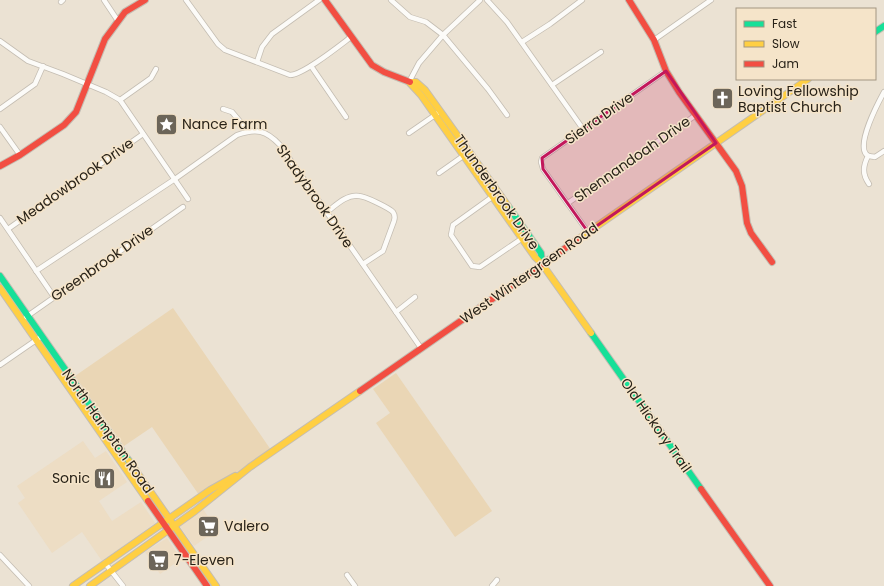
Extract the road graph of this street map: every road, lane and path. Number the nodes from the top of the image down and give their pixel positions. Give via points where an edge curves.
1 (104, 0) edge
2 (145, 0) edge
3 (186, 0) edge
4 (319, 0) edge
5 (325, 0) edge
6 (391, 0) edge
7 (480, 0) edge
8 (488, 0) edge
9 (582, 0) edge
10 (629, 0) edge
11 (711, 0) edge
12 (118, 21) junction
13 (443, 35) junction
14 (351, 37) junction
15 (654, 40) junction
16 (0, 41) edge
17 (522, 42) junction
18 (601, 52) dead end
19 (257, 62) junction
20 (43, 66) junction
21 (311, 66) junction
22 (156, 69) dead end
23 (666, 71) junction
24 (807, 80) edge
25 (409, 82) junction
26 (86, 84) junction
27 (552, 85) junction
28 (884, 92) edge
29 (120, 100) junction
30 (0, 109) edge
31 (223, 109) dead end
32 (441, 112) junction
33 (434, 114) junction
34 (507, 115) dead end
35 (696, 115) junction
36 (346, 117) dead end
37 (0, 127) edge
38 (583, 129) junction
39 (248, 131) junction
40 (409, 133) dead end
41 (143, 134) junction
42 (716, 143) junction
43 (884, 151) edge
44 (466, 154) junction
45 (20, 156) junction
46 (868, 156) junction
47 (0, 166) edge
48 (439, 173) dead end
49 (174, 179) junction
50 (869, 184) dead end
51 (498, 192) junction
52 (492, 197) junction
53 (188, 199) dead end
54 (568, 204) junction
55 (183, 207) dead end
56 (327, 212) junction
57 (0, 218) edge
58 (8, 229) junction
59 (588, 232) junction
60 (528, 234) junction
61 (522, 239) junction
62 (772, 262) dead end
63 (363, 264) junction
64 (542, 264) junction
65 (36, 271) junction
66 (0, 276) edge
67 (0, 288) edge
68 (52, 294) dead end
69 (415, 297) dead end
70 (396, 312) junction
71 (28, 315) junction
72 (22, 320) junction
73 (42, 336) junction
74 (36, 340) junction
75 (421, 348) junction
76 (0, 365) edge
77 (119, 447) junction
78 (113, 451) junction
79 (250, 467) junction
80 (237, 474) junction
81 (196, 511) junction
82 (169, 519) junction
83 (162, 523) junction
84 (174, 526) junction
85 (168, 531) junction
86 (0, 555) edge
87 (105, 563) junction
88 (111, 571) junction
89 (347, 575) dead end
90 (497, 580) dead end
91 (28, 586) edge
92 (73, 586) edge
93 (90, 586) edge
94 (123, 586) edge
95 (207, 586) edge
96 (216, 586) edge
97 (355, 586) edge
98 (492, 586) edge
99 (770, 586) edge

1 - 12 street
2 - 12 main road via 125,12
3 - 19 street via 218,44 226,50
4 - 19 street via 272,34 262,47
5 - 14 main road, Thunderbrook Drive
6 - 13 street via 410,17 426,22
7 - 13 street
8 - 17 street
9 - 17 street
10 - 15 main road
11 - 15 street
12 - 26 main road via 105,39
13 - 25 street via 419,63
13 - 34 street
14 - 21 street
14 - 25 main road, Thunderbrook Drive via 372,65
15 - 23 main road
16 - 20 street via 28,61
17 - 27 street
18 - 27 street
19 - 21 street via 290,75
20 - 26 street
20 - 30 street via 36,84
21 - 36 street
22 - 29 street via 151,78
23 - 35 main road
23 - 38 street, Sierra Drive
24 - 42 main road, West Wintergreen Road
25 - 32 main road, Thunderbrook Drive via 416,82 425,90
25 - 33 main road, Thunderbrook Drive
26 - 29 street
26 - 45 main road via 76,112 64,125
27 - 38 street
28 - 46 street via 868,126 864,147
29 - 41 street
31 - 39 street via 232,112
32 - 33 street
32 - 44 main road, Thunderbrook Drive
33 - 40 street
33 - 44 main road, Thunderbrook Drive
35 - 42 main road
35 - 54 street, Shennandoah Drive
37 - 45 street
38 - 54 street, Sierra Drive via 540,162
39 - 49 street via 237,135
39 - 56 street, Shadybrook Drive via 272,136
41 - 49 street
41 - 58 street, Meadowbrook Drive
42 - 59 main road, West Wintergreen Road
42 - 62 main road via 736,171 742,186 745,213 751,233
43 - 46 street via 875,157
44 - 48 street
44 - 51 main road, Thunderbrook Drive
44 - 52 main road, Thunderbrook Drive
45 - 47 main road
46 - 50 street via 864,171
49 - 53 street
49 - 65 street
51 - 52 street
51 - 60 main road, Thunderbrook Drive
52 - 61 main road, Thunderbrook Drive
52 - 61 street via 453,225 451,235 460,250 472,266 480,267
54 - 59 street
55 - 71 street, Greenbrook Drive
56 - 63 street, Shadybrook Drive
56 - 63 street via 344,199 359,195 393,213 394,221 383,251
57 - 58 street
58 - 65 street
59 - 64 main road, West Wintergreen Road
60 - 61 street
60 - 64 main road, Thunderbrook Drive via 540,253
61 - 64 main road, Thunderbrook Drive
63 - 70 street, Shadybrook Drive
64 - 75 main road, West Wintergreen Road
64 - 99 main road, Old Hickory Trail
65 - 68 street
66 - 71 main road, North Hampton Road
67 - 72 main road, North Hampton Road
69 - 70 street
70 - 75 street, Shadybrook Drive
71 - 72 street, Greenbrook Drive
71 - 73 main road, North Hampton Road
72 - 74 main road, North Hampton Road
73 - 74 street
73 - 77 main road, North Hampton Road
74 - 76 street
74 - 78 main road, North Hampton Road
75 - 79 main road, West Wintergreen Road
77 - 78 main road
77 - 82 main road, North Hampton Road
78 - 83 main road, North Hampton Road
79 - 80 main road, West Wintergreen Road
79 - 81 main road, West Wintergreen Road
80 - 81 main road via 196,505
80 - 82 main road, West Wintergreen Road
81 - 84 main road, West Wintergreen Road
82 - 83 main road, West Wintergreen Road
82 - 84 main road, North Hampton Road
83 - 85 main road, North Hampton Road
83 - 87 main road, West Wintergreen Road
84 - 85 main road, West Wintergreen Road
84 - 96 main road, North Hampton Road
85 - 88 main road, West Wintergreen Road
85 - 95 main road, North Hampton Road
86 - 91 street
87 - 88 street
87 - 92 main road, West Wintergreen Road
88 - 93 main road, West Wintergreen Road
88 - 94 street
89 - 97 street
90 - 98 street

